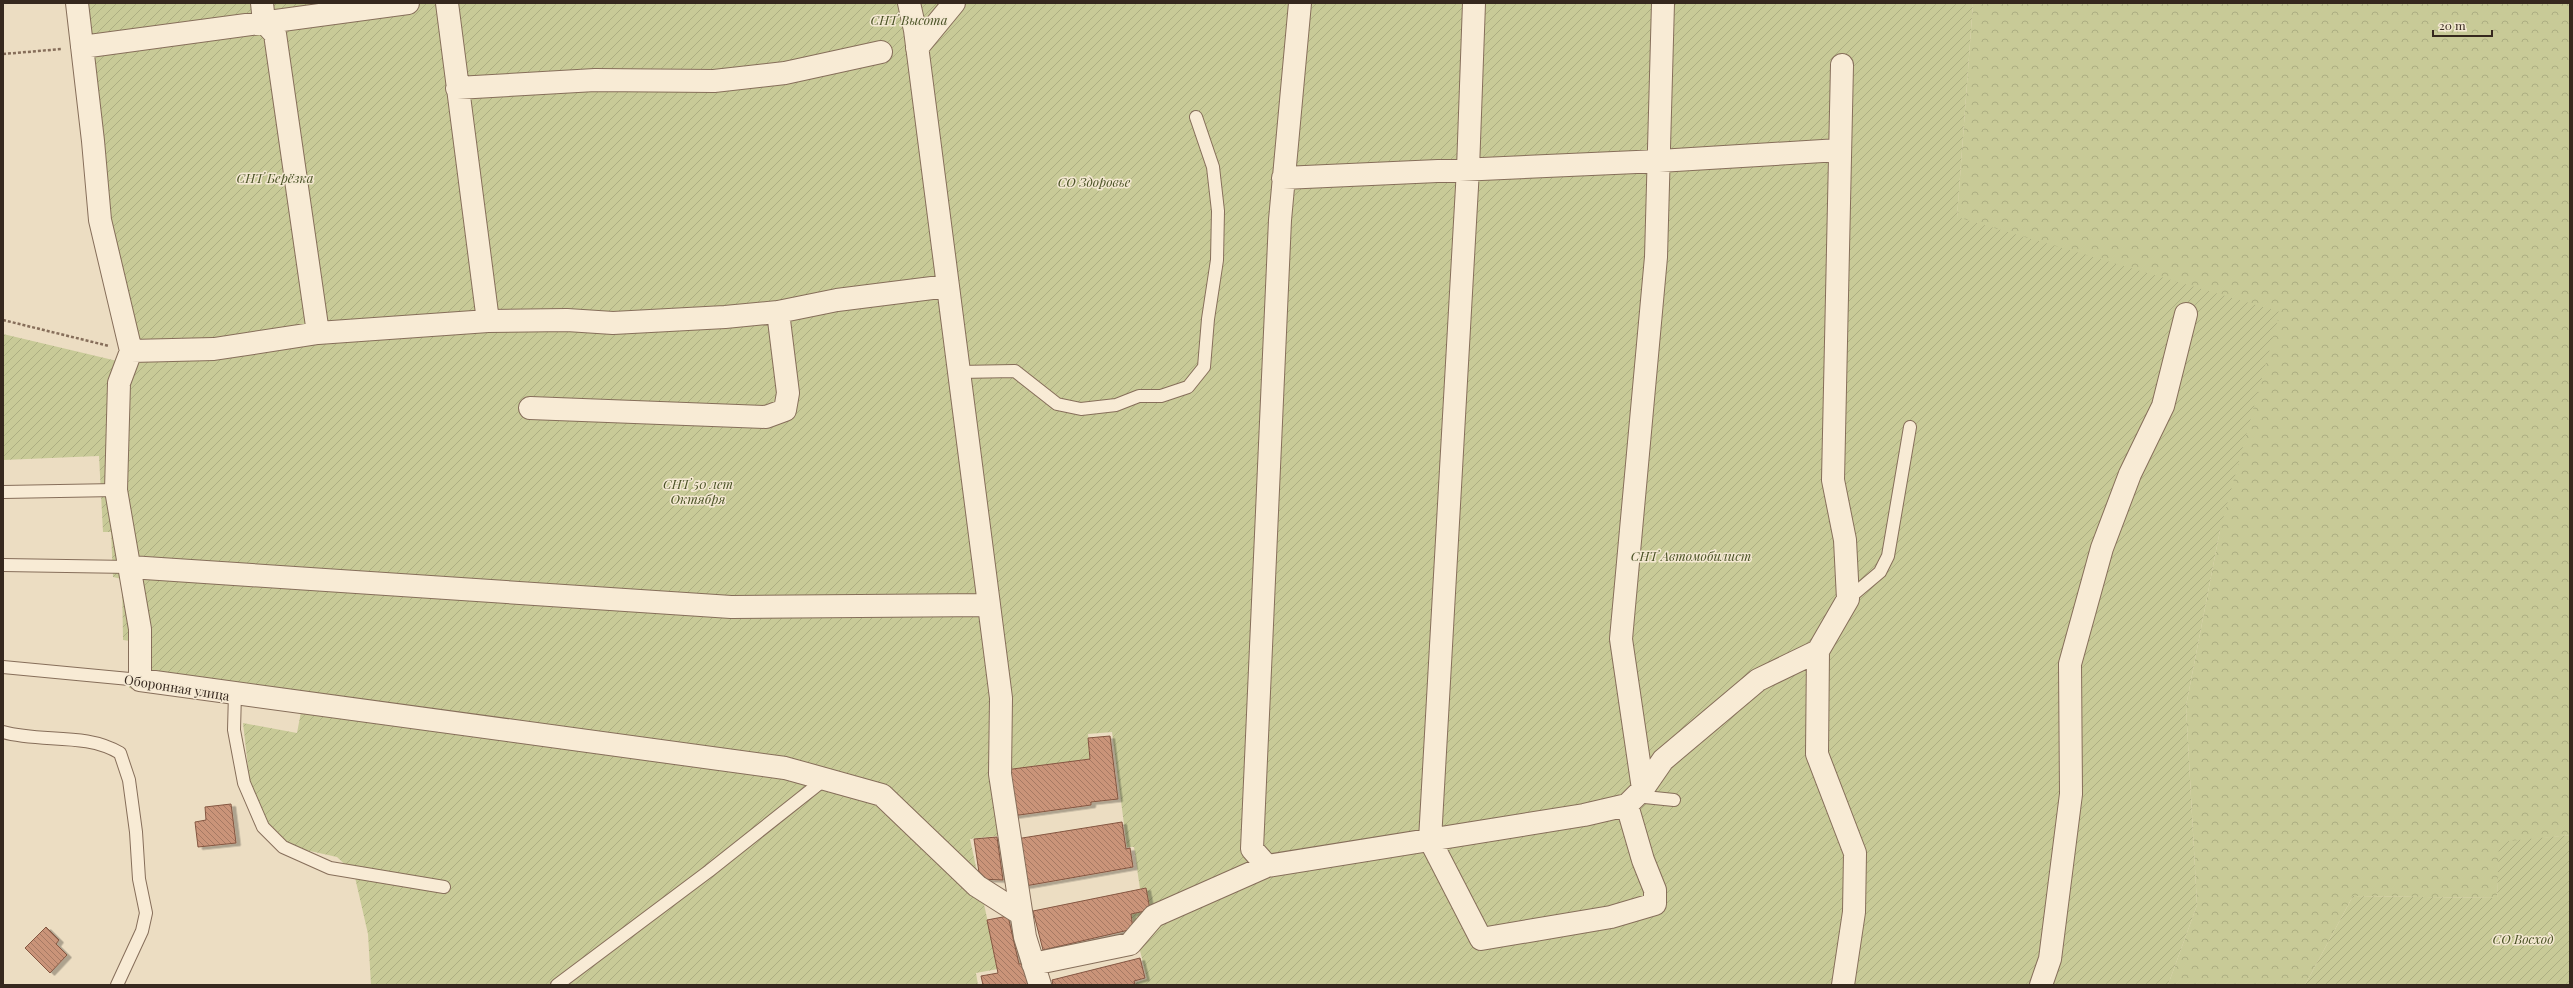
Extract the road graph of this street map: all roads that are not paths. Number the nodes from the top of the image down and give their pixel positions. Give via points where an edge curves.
1 (77, 3) edge
2 (408, 3) edge
3 (446, 3) edge
4 (909, 3) edge
5 (954, 3) edge
6 (1300, 3) edge
7 (1474, 3) edge
8 (1663, 3) edge
9 (263, 12) edge
10 (82, 47) junction
11 (917, 48) junction
12 (881, 52) dead end
13 (1842, 65) dead end
14 (457, 88) junction
15 (1196, 118) dead end
16 (1839, 150) junction
17 (1659, 161) junction
18 (1468, 169) junction
19 (1283, 178) junction
20 (948, 286) junction
21 (778, 312) junction
22 (2186, 314) dead end
23 (488, 321) junction
24 (318, 333) junction
25 (131, 351) junction
26 (959, 372) junction
27 (530, 408) dead end
28 (1910, 427) dead end
29 (116, 490) junction
30 (3, 492) edge
31 (3, 565) edge
32 (130, 567) junction
33 (1848, 599) junction
34 (989, 605) junction
35 (1818, 651) junction
36 (3, 667) edge
37 (140, 680) junction
38 (235, 693) junction
39 (3, 732) edge
40 (825, 779) junction
41 (1635, 797) junction
42 (1674, 800) dead end
43 (1430, 840) junction
44 (1267, 866) junction
45 (444, 887) dead end
46 (1021, 914) junction
47 (1033, 964) junction
48 (117, 985) edge
49 (557, 985) edge
50 (1040, 985) edge
51 (1843, 985) edge
52 (2041, 985) edge

1 - 10 street
2 - 9 street
3 - 14 street
4 - 11 street
5 - 11 street
6 - 19 street
7 - 18 street
8 - 17 street
9 - 10 street
9 - 24 street via 275,34
10 - 25 street via 100,220
11 - 20 street
12 - 14 street via 785,73 714,81 594,80
13 - 16 street
14 - 23 street
15 - 26 lane via 1213,167 1218,211 1217,260 1204,367 1188,387 1161,396 1139,396 1116,405 1081,409 1057,404 1016,371
16 - 17 street
16 - 33 street via 1833,480 1845,540
17 - 18 street
17 - 41 street via 1656,257 1621,639
18 - 19 street
18 - 43 street
19 - 44 street via 1252,849
20 - 21 street via 837,300
20 - 26 street
21 - 23 street via 613,323 567,320
21 - 27 street via 788,393 785,410 766,417
22 - 52 street via 2163,406 2130,474 2102,548 2070,664 2070,794 2050,959
23 - 24 street
24 - 25 street via 214,349
25 - 29 street via 119,383
26 - 34 street
28 - 33 lane via 1888,556 1880,572
29 - 30 lane
29 - 32 street
31 - 32 lane
32 - 34 street via 731,607
32 - 37 street via 140,629
33 - 35 street
34 - 46 street via 1001,698 1000,774
35 - 41 street via 1758,680 1662,760
35 - 51 street via 1817,754 1855,853 1854,912
36 - 37 lane, Оборонная улица
37 - 38 street, Оборонная улица
38 - 40 street via 785,768
38 - 45 lane, Оборонная улица via 234,730 244,783 263,827 283,847 330,868
39 - 48 lane via 22,738 78,740 107,745 120,753 129,780 139,879 146,913 142,931
40 - 46 street via 882,795 977,886
40 - 49 lane via 709,871
41 - 42 lane
41 - 43 street via 1584,815
41 - 43 street via 1642,860 1655,890 1655,904 1611,917 1481,939
43 - 44 street
44 - 47 street via 1154,916 1130,944
46 - 47 street
47 - 50 street

